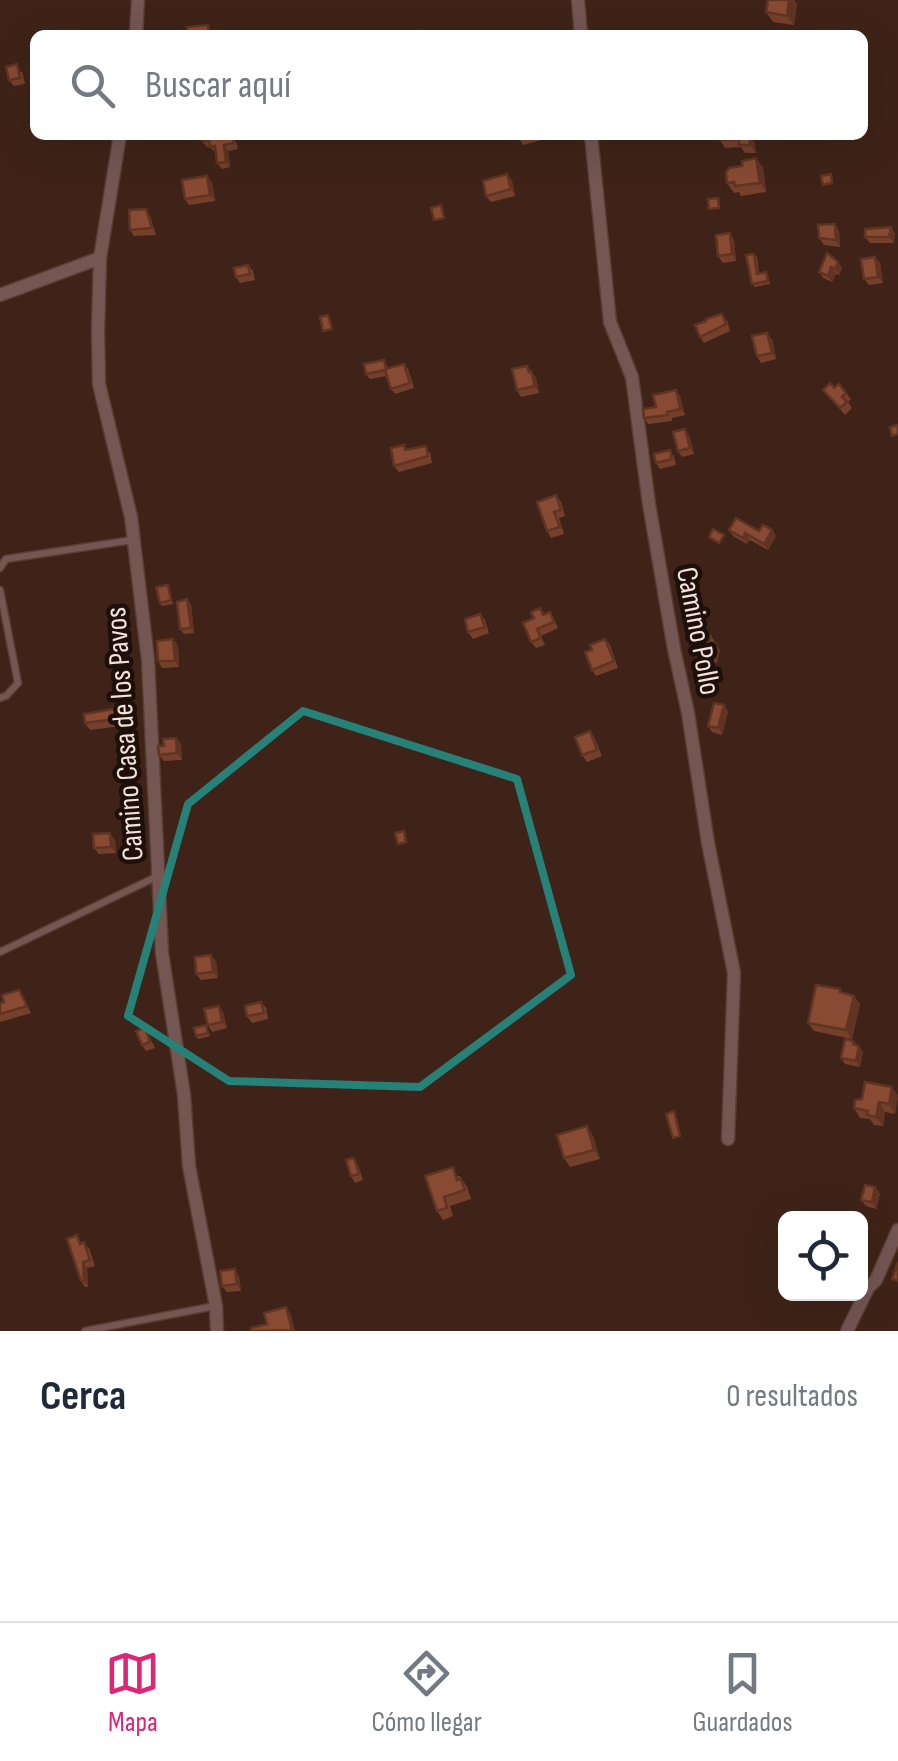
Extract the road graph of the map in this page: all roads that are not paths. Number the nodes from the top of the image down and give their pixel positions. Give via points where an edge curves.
1 (138, 0) edge
2 (578, 0) edge
3 (136, 30) edge
4 (581, 30) edge
5 (119, 140) edge
6 (592, 140) edge
7 (100, 258) junction
8 (0, 295) edge
9 (134, 539) junction
10 (0, 568) edge
11 (0, 590) edge
12 (0, 698) edge
13 (159, 875) junction
14 (0, 952) edge
15 (728, 1139) dead end
16 (898, 1230) edge
17 (216, 1306) junction
18 (86, 1331) edge
19 (218, 1331) edge
20 (847, 1331) edge

1 - 3 street
2 - 4 street
5 - 7 street, Camino Casa de los Pavos
6 - 15 street, Camino Pollo via 610,322 632,377 648,504 734,973
7 - 8 street
7 - 9 street, Camino Casa de los Pavos via 99,384
9 - 10 lane via 6,559
9 - 13 street, Camino Casa de los Pavos
11 - 12 lane via 18,682
13 - 14 lane
13 - 17 street, Camino Casa de los Pavos via 162,953 190,1166
16 - 20 street
17 - 18 lane
17 - 19 street, Camino Casa de los Pavos

